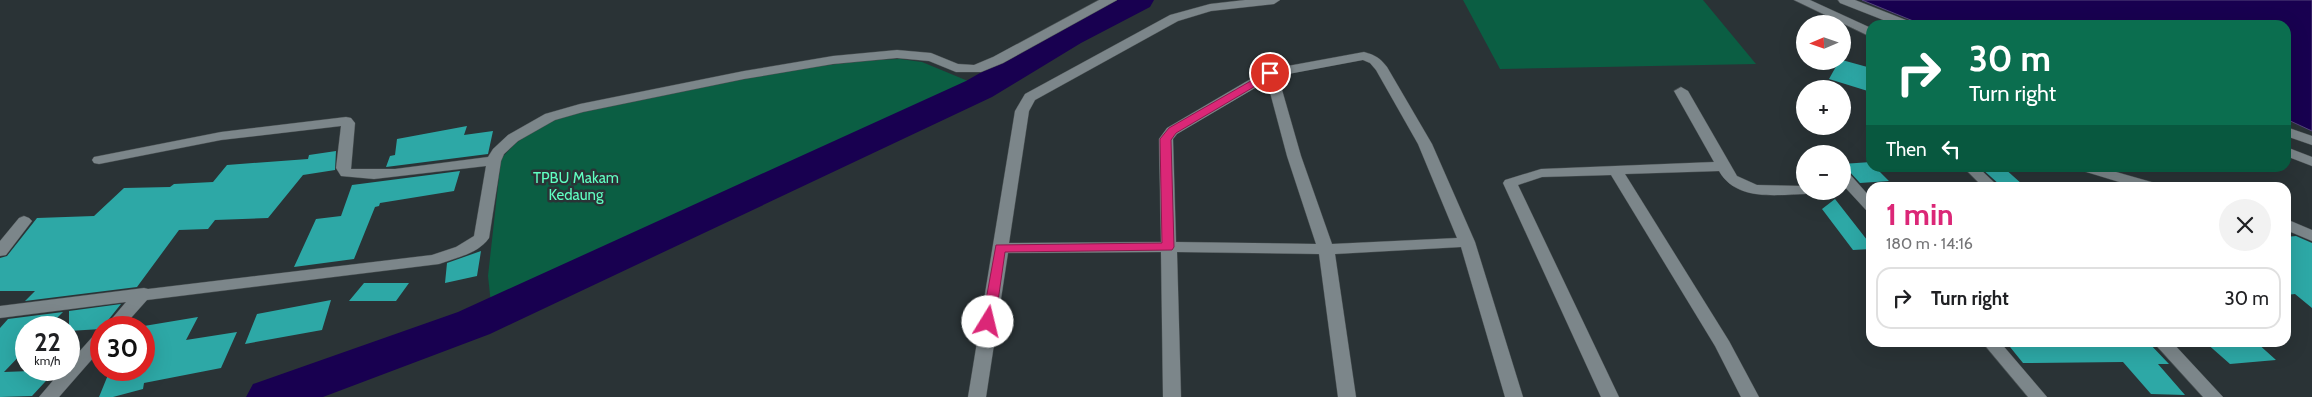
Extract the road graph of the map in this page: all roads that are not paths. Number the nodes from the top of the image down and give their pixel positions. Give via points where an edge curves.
1 (1112, 0) edge
2 (1274, 0) edge
3 (1800, 0) edge
4 (1844, 0) edge
5 (1894, 20) edge
6 (1866, 31) edge
7 (1270, 73) junction
8 (1681, 91) dead end
9 (2291, 132) edge
10 (2312, 142) edge
11 (2291, 153) edge
12 (100, 160) dead end
13 (494, 161) junction
14 (2312, 162) edge
15 (1723, 166) junction
16 (1615, 170) junction
17 (1976, 172) edge
18 (2102, 172) edge
19 (1987, 182) edge
20 (2136, 182) edge
21 (1796, 190) edge
22 (1851, 192) edge
23 (1866, 203) edge
24 (24, 221) dead end
25 (2291, 226) edge
26 (2312, 236) edge
27 (1467, 242) junction
28 (1168, 247) junction
29 (1000, 248) junction
30 (1326, 249) junction
31 (0, 251) edge
32 (144, 293) junction
33 (0, 312) edge
34 (123, 316) edge
35 (1994, 347) edge
36 (2166, 347) edge
37 (90, 350) edge
38 (48, 397) edge
39 (977, 397) edge
40 (1172, 397) edge
41 (1347, 397) edge
42 (1514, 397) edge
43 (1610, 397) edge
44 (1750, 397) edge
45 (2038, 397) edge
46 (2214, 397) edge

1 - 13 street via 976,69 956,68 931,57 898,54 833,60 734,77 550,117 513,138 498,152
2 - 29 street via 1210,8 1174,18 1030,97 1022,111
3 - 6 street
4 - 5 street
7 - 27 street via 1364,56 1375,60 1425,144
7 - 28 street via 1172,131 1166,139
7 - 30 street
8 - 15 street
9 - 10 street
11 - 14 street
12 - 13 street via 213,137 346,121 343,168 351,175
13 - 32 street via 480,238 462,251 433,260
15 - 16 street
15 - 21 street via 1731,179 1744,188
16 - 43 street via 1541,173 1510,183
16 - 44 street via 1723,346
17 - 19 street
18 - 20 street
22 - 23 street
24 - 31 street
25 - 26 street
27 - 30 street
27 - 42 street
28 - 29 street
28 - 30 street
28 - 40 street
29 - 39 street
30 - 41 street
32 - 33 street
32 - 34 street
35 - 45 street
36 - 46 street
37 - 38 street

